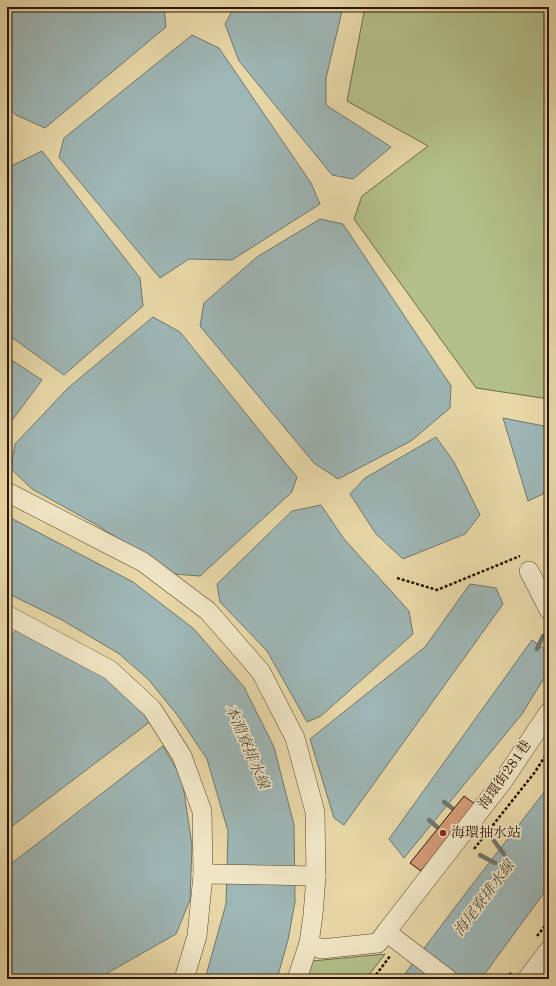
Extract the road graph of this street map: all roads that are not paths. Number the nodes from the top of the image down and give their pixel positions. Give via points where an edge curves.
1 (7, 492) edge
2 (529, 571) road end
3 (549, 610) edge
4 (7, 615) edge
5 (549, 712) edge
6 (208, 875) junction
7 (310, 876) junction
8 (386, 932) junction
9 (309, 943) junction
10 (549, 950) edge
11 (184, 979) edge
12 (297, 979) edge
13 (448, 979) edge
14 (527, 979) edge

1 - 7 lane via 144,562 208,611 261,672 295,738 315,812
2 - 3 lane
4 - 6 lane via 110,670 152,709 182,756 202,811
5 - 8 lane, 海環街281巷 via 503,781
6 - 7 lane
6 - 11 lane via 198,936
7 - 9 lane
8 - 9 lane, 海環街281巷 via 378,943 321,949
8 - 13 lane
9 - 12 lane
10 - 14 lane

